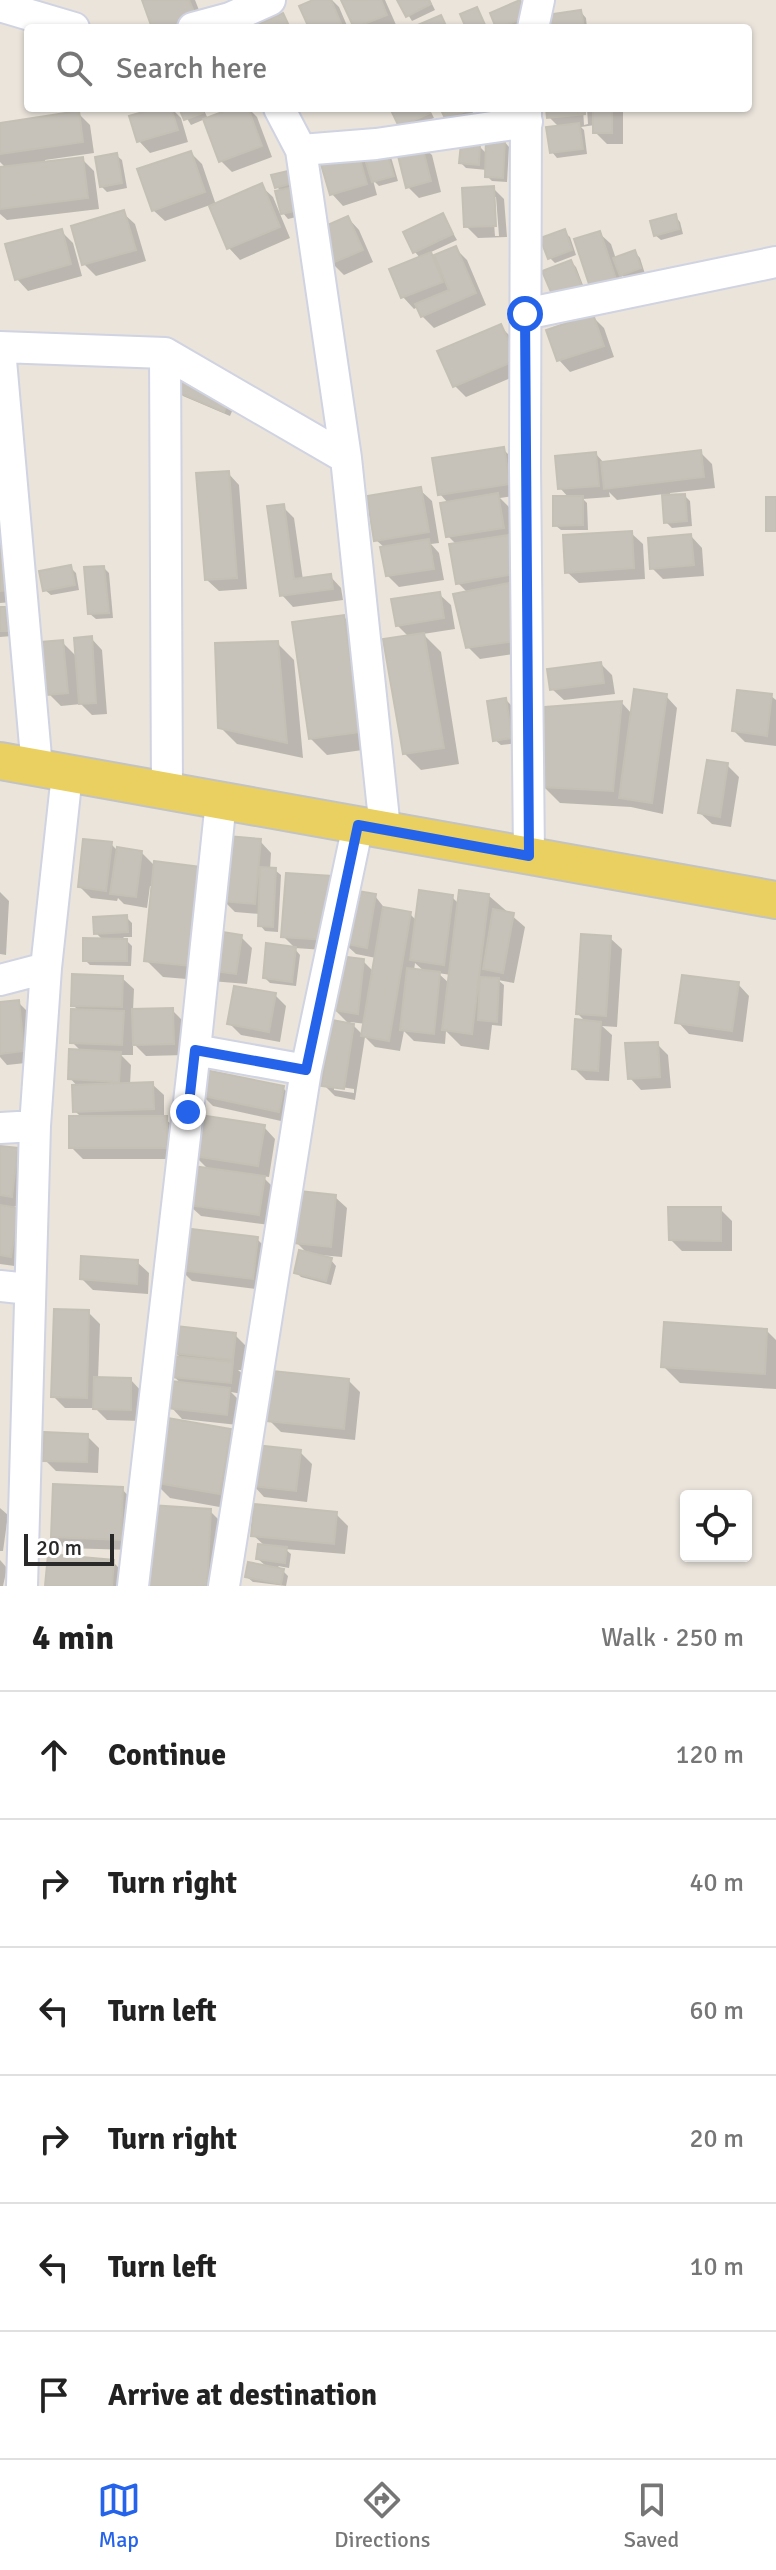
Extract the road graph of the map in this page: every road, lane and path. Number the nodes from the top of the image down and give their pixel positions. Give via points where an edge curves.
1 (270, 0) edge
2 (539, 0) edge
3 (0, 6) edge
4 (229, 15) edge
5 (61, 24) edge
6 (204, 24) edge
7 (534, 24) edge
8 (281, 112) edge
9 (526, 115) edge
10 (301, 150) junction
11 (776, 262) edge
12 (525, 314) junction
13 (0, 348) edge
14 (165, 353) junction
15 (346, 458) junction
16 (0, 761) edge
17 (52, 771) junction
18 (167, 792) junction
19 (221, 801) junction
20 (372, 827) junction
21 (529, 856) junction
22 (776, 900) edge
23 (46, 968) junction
24 (0, 980) edge
25 (195, 1050) junction
26 (306, 1070) junction
27 (35, 1126) junction
28 (0, 1128) edge
29 (14, 1288) edge
30 (22, 1586) edge
31 (133, 1586) edge
32 (224, 1586) edge

1 - 4 street
2 - 7 street
3 - 5 street
4 - 6 street
8 - 10 street
9 - 10 street via 376,144
9 - 12 street
10 - 15 street
11 - 12 street
12 - 21 street
13 - 14 street
13 - 17 street
14 - 15 street
14 - 18 street
15 - 20 street
16 - 17 main road
17 - 18 main road
17 - 23 street
18 - 19 main road
19 - 20 main road
19 - 25 street
20 - 21 main road
20 - 26 street
21 - 22 main road
23 - 24 street
23 - 27 street
25 - 26 street
25 - 31 street
26 - 32 street
27 - 28 street
27 - 29 street
29 - 30 street

